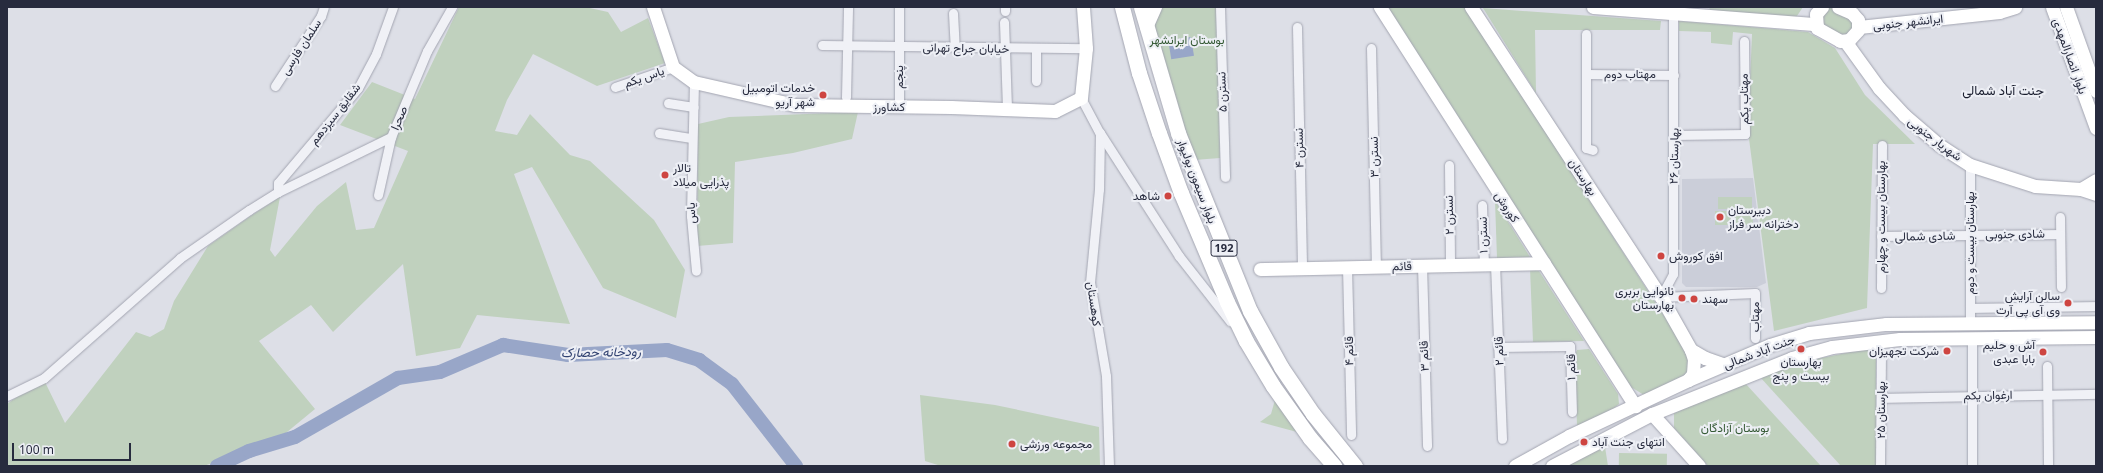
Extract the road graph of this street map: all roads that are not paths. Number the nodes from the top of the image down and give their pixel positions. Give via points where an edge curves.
1 (324, 7) edge
2 (393, 7) edge
3 (452, 7) edge
4 (654, 7) edge
5 (848, 7) edge
6 (899, 7) edge
7 (1083, 7) edge
8 (1122, 7) edge
9 (1141, 7) edge
10 (1155, 7) edge
11 (1220, 7) edge
12 (1380, 7) edge
13 (1471, 7) edge
14 (1593, 7) edge
15 (1822, 7) edge
16 (1838, 7) edge
17 (2015, 7) edge
18 (2052, 7) edge
19 (2066, 7) edge
20 (2076, 7) edge
21 (1986, 10) edge
22 (1673, 13) junction
23 (953, 14) dead end
24 (1004, 22) dead end
25 (1816, 24) junction
26 (2072, 25) junction
27 (1146, 27) junction
28 (1297, 27) dead end
29 (1859, 27) junction
30 (1586, 34) dead end
31 (1744, 41) dead end
32 (1844, 41) junction
33 (822, 45) dead end
34 (846, 46) junction
35 (898, 46) junction
36 (955, 47) junction
37 (1005, 48) junction
38 (1086, 48) junction
39 (1372, 48) dead end
40 (1036, 49) junction
41 (673, 67) junction
42 (1586, 74) junction
43 (1674, 74) junction
44 (1036, 81) dead end
45 (694, 82) junction
46 (275, 86) dead end
47 (615, 87) dead end
48 (2096, 91) edge
49 (846, 97) dead end
50 (1081, 98) junction
51 (668, 103) dead end
52 (694, 107) junction
53 (899, 107) junction
54 (1007, 109) junction
55 (2096, 128) edge
56 (659, 133) dead end
57 (1100, 133) junction
58 (1674, 135) junction
59 (391, 137) junction
60 (692, 138) junction
61 (1882, 145) dead end
62 (1593, 150) dead end
63 (1449, 165) dead end
64 (1970, 165) junction
65 (1224, 177) dead end
66 (2096, 180) edge
67 (2081, 189) junction
68 (278, 192) junction
69 (2096, 194) edge
70 (378, 195) dead end
71 (1482, 205) dead end
72 (2060, 217) dead end
73 (2060, 234) junction
74 (1970, 235) junction
75 (1881, 236) junction
76 (1544, 263) junction
77 (1490, 264) junction
78 (1422, 265) junction
79 (1450, 265) junction
80 (1376, 266) junction
81 (1347, 267) junction
82 (1302, 268) junction
83 (1260, 269) dead end
84 (696, 271) dead end
85 (2061, 287) dead end
86 (1881, 288) dead end
87 (1662, 297) junction
88 (2096, 306) edge
89 (1970, 308) junction
90 (1970, 322) junction
91 (2096, 322) edge
92 (1972, 337) junction
93 (2096, 337) edge
94 (1755, 338) dead end
95 (1246, 341) junction
96 (1498, 347) junction
97 (1691, 350) junction
98 (1881, 354) dead end
99 (1725, 365) junction
100 (2047, 366) dead end
101 (1688, 380) junction
102 (2047, 394) junction
103 (2096, 394) edge
104 (1972, 395) junction
105 (7, 396) edge
106 (1881, 398) junction
107 (1635, 406) junction
108 (1572, 412) dead end
109 (1652, 414) junction
110 (1351, 435) dead end
111 (1502, 439) dead end
112 (1427, 446) dead end
113 (1109, 466) edge
114 (1334, 466) edge
115 (1355, 466) edge
116 (1515, 466) edge
117 (1552, 466) edge
118 (1699, 466) edge
119 (1880, 466) edge
120 (1972, 466) edge
121 (2048, 466) edge

1 - 46 street, سلمان فارسی via 321,16
2 - 68 street, شقایق سیزدهم via 376,54 358,88 278,183
3 - 59 street, صحرا via 427,51
4 - 41 street
5 - 34 street
6 - 35 street, پنجم
7 - 38 street
8 - 95 main road, بلوار سیمون بولیوار / 192 via 1139,73 1181,193
9 - 27 main road, بلوار سیمون بولیوار / 192
10 - 27 street
11 - 65 street, نسترن ۵
12 - 76 street, کوروش
13 - 87 street, بهارستان
14 - 22 street
15 - 25 street via 1816,14
16 - 29 street via 1855,16
17 - 21 street, ایرانشهر جنوبی via 1999,12
18 - 55 street, بلوار انصارالمهدی
19 - 26 street, بلوار انصارالمهدی
20 - 26 street
21 - 29 street, ایرانشهر جنوبی
22 - 25 street
22 - 43 street, بهارستان ۲۶
23 - 36 street
24 - 37 street
25 - 32 street via 1824,34
26 - 48 street, بلوار انصارالمهدی
27 - 115 main road, بلوار سیمون بولیوار / 192 via 1178,133 1250,311 1281,367
28 - 82 street, نسترن ۴
29 - 32 street via 1853,38
30 - 42 street, مهتاب دوم
31 - 58 street, مهتاب یکم via 1745,134
32 - 64 street, شهریار جنوبی via 1878,88 1904,115 1939,145
33 - 34 street, خیابان جراح تهرانی
34 - 35 street, خیابان جراح تهرانی
34 - 49 street
35 - 36 street, خیابان جراح تهرانی
35 - 53 street, پنجم
36 - 37 street, خیابان جراح تهرانی
37 - 40 street, خیابان جراح تهرانی
37 - 54 street
38 - 40 street, خیابان جراح تهرانی
38 - 50 street
39 - 80 street, نسترن ۳
40 - 44 street
41 - 45 street, کشاورز
41 - 47 street, یاس یکم
42 - 43 street, مهتاب دوم
42 - 62 street, مهتاب دوم via 1586,148
43 - 58 street, بهارستان ۲۶
45 - 52 street, یاس
45 - 53 street, کشاورز via 794,105
50 - 54 street, کشاورز via 1056,111
50 - 57 street, کوهستان
51 - 52 street
52 - 60 street, یاس
53 - 54 street, کشاورز
56 - 60 street
57 - 95 street via 1179,256
57 - 113 street, کوهستان via 1099,189 1090,282 1106,376
58 - 87 street, بهارستان ۲۶ via 1672,274
59 - 68 street, صحرا
59 - 70 street
60 - 84 street, یاس via 691,216
61 - 75 street, بهارستان بیست و چهارم
63 - 79 street, نسترن ۲
64 - 67 street, شهریار جنوبی via 2035,186
64 - 74 street, بهارستان بیست و دوم
66 - 67 street
67 - 69 street, شهریار جنوبی
68 - 105 street, صحرا via 180,258 44,378
71 - 77 street, نسترن ۱
72 - 73 street
73 - 74 street, شادی جنوبی
73 - 85 street
74 - 75 street, شادی شمالی
74 - 89 street, بهارستان بیست و دوم
75 - 86 street, بهارستان بیست و چهارم
76 - 77 street, قائم
76 - 107 street, کوروش
77 - 79 street, قائم
77 - 96 street, قائم ۲
78 - 79 street, قائم
78 - 80 street, قائم
78 - 112 street, قائم ۳
80 - 81 street, قائم
81 - 82 street, قائم
81 - 110 street, قائم ۴
82 - 83 street, قائم
87 - 94 street, مهتاب via 1755,293
87 - 97 street, بهارستان
88 - 89 street
89 - 90 street, بهارستان بیست و دوم
90 - 91 street, جنت آباد شمالی
90 - 99 street, جنت آباد شمالی via 1866,325 1809,333 1770,345
92 - 93 street, جنت آباد شمالی
92 - 104 street
92 - 109 street, جنت آباد شمالی via 1900,338 1832,347 1792,358
95 - 114 main road, بلوار سیمون بولیوار / 192 via 1282,398
96 - 108 street, قائم ۱ via 1570,346
96 - 111 street, قائم ۲
97 - 99 street via 1704,358
97 - 101 street, بهارستان via 1694,359 1693,374
98 - 106 street, بهارستان ۲۵
99 - 101 street, جنت آباد شمالی
100 - 102 street
101 - 107 street, جنت آباد شمالی
102 - 103 street, ارغوان یکم
102 - 104 street, ارغوان یکم
102 - 121 street
104 - 106 street, ارغوان یکم
104 - 120 street
106 - 119 street, بهارستان ۲۵
107 - 116 street, جنت آباد شمالی via 1570,436
109 - 117 street, جنت آباد شمالی
109 - 118 street

